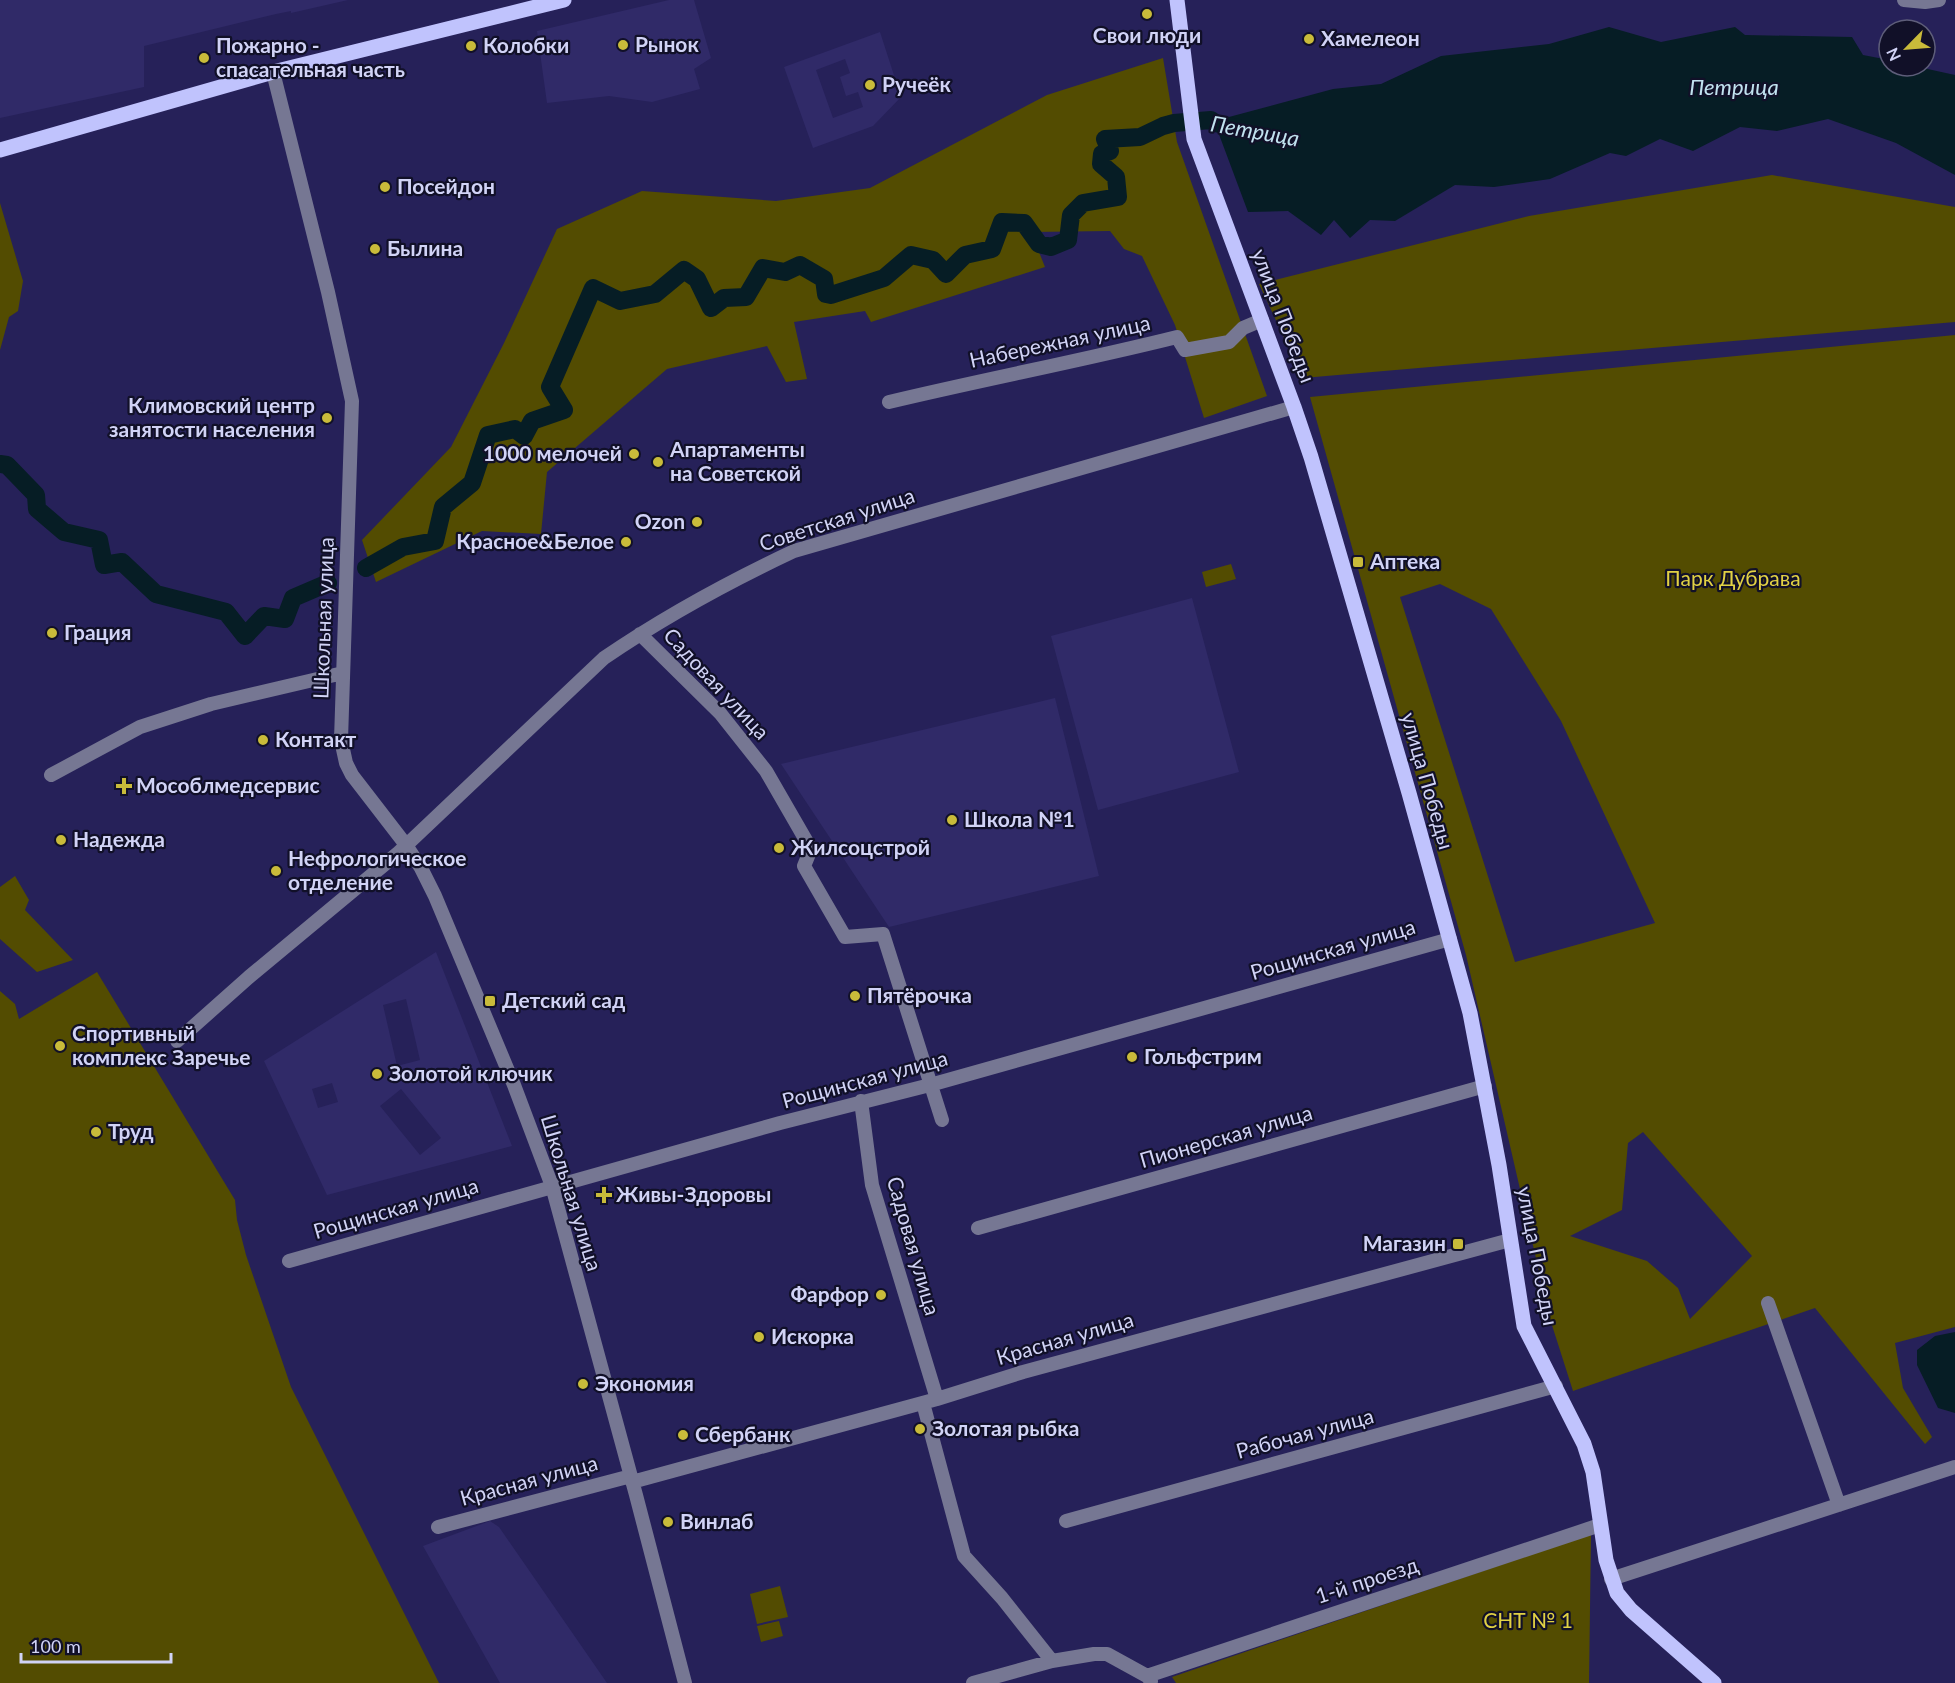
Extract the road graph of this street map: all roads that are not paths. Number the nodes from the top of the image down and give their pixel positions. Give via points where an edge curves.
1 (564, 0) edge
2 (1178, 0) edge
3 (1904, 0) edge
4 (1939, 0) edge
5 (273, 72) junction
6 (0, 150) edge
7 (1262, 320) junction
8 (889, 402) dead end
9 (1294, 407) junction
10 (640, 634) junction
11 (343, 674) junction
12 (51, 775) dead end
13 (406, 845) junction
14 (1450, 939) junction
15 (177, 1041) dead end
16 (930, 1085) junction
17 (1485, 1086) junction
18 (861, 1101) junction
19 (942, 1120) dead end
20 (552, 1186) junction
21 (978, 1228) dead end
22 (1510, 1240) junction
23 (289, 1261) dead end
24 (1768, 1303) dead end
25 (1556, 1386) junction
26 (930, 1401) junction
27 (1955, 1467) edge
28 (632, 1479) junction
29 (1839, 1505) junction
30 (1066, 1521) dead end
31 (1600, 1525) junction
32 (438, 1527) dead end
33 (1611, 1579) junction
34 (1052, 1661) junction
35 (1149, 1679) edge
36 (685, 1683) edge
37 (973, 1683) edge
38 (1714, 1683) edge

1 - 5 main road
2 - 7 main road, улица Победы via 1194,139
3 - 4 street
5 - 6 main road
5 - 11 street, Школьная улица via 352,401
7 - 8 street, Набережная улица via 1243,328 1229,342 1185,350 1177,337
7 - 9 main road, улица Победы
9 - 10 street, Советская улица via 794,551
9 - 14 main road, улица Победы via 1347,577
10 - 13 street, Советская улица via 604,658
10 - 16 street, Садовая улица via 720,712 766,771 811,849 804,866 845,937 884,934
11 - 12 street via 211,704 140,727
11 - 13 street, Школьная улица via 341,740 346,763
13 - 15 street, Советская улица
13 - 20 street, Школьная улица via 435,896
14 - 16 street, Рощинская улица
14 - 17 main road, улица Победы
16 - 18 street, Рощинская улица
16 - 19 street, Садовая улица
17 - 21 street, Пионерская улица
17 - 22 main road, улица Победы
18 - 20 street, Рощинская улица
18 - 26 street, Садовая улица via 872,1185
20 - 23 street, Рощинская улица
20 - 28 street, Школьная улица
22 - 25 main road, улица Победы via 1524,1326
22 - 26 street, Красная улица via 1023,1372
24 - 29 street
25 - 30 street, Рабочая улица
25 - 31 main road, улица Победы via 1593,1472
26 - 28 street, Красная улица
26 - 34 street, Садовая улица via 964,1557
27 - 29 street
28 - 32 street, Красная улица
28 - 36 street, Школьная улица
29 - 33 street
31 - 33 main road, улица Победы
31 - 35 street, 1-й проезд
33 - 38 main road, улица Победы via 1631,1610
34 - 35 street via 1107,1654
34 - 37 street

